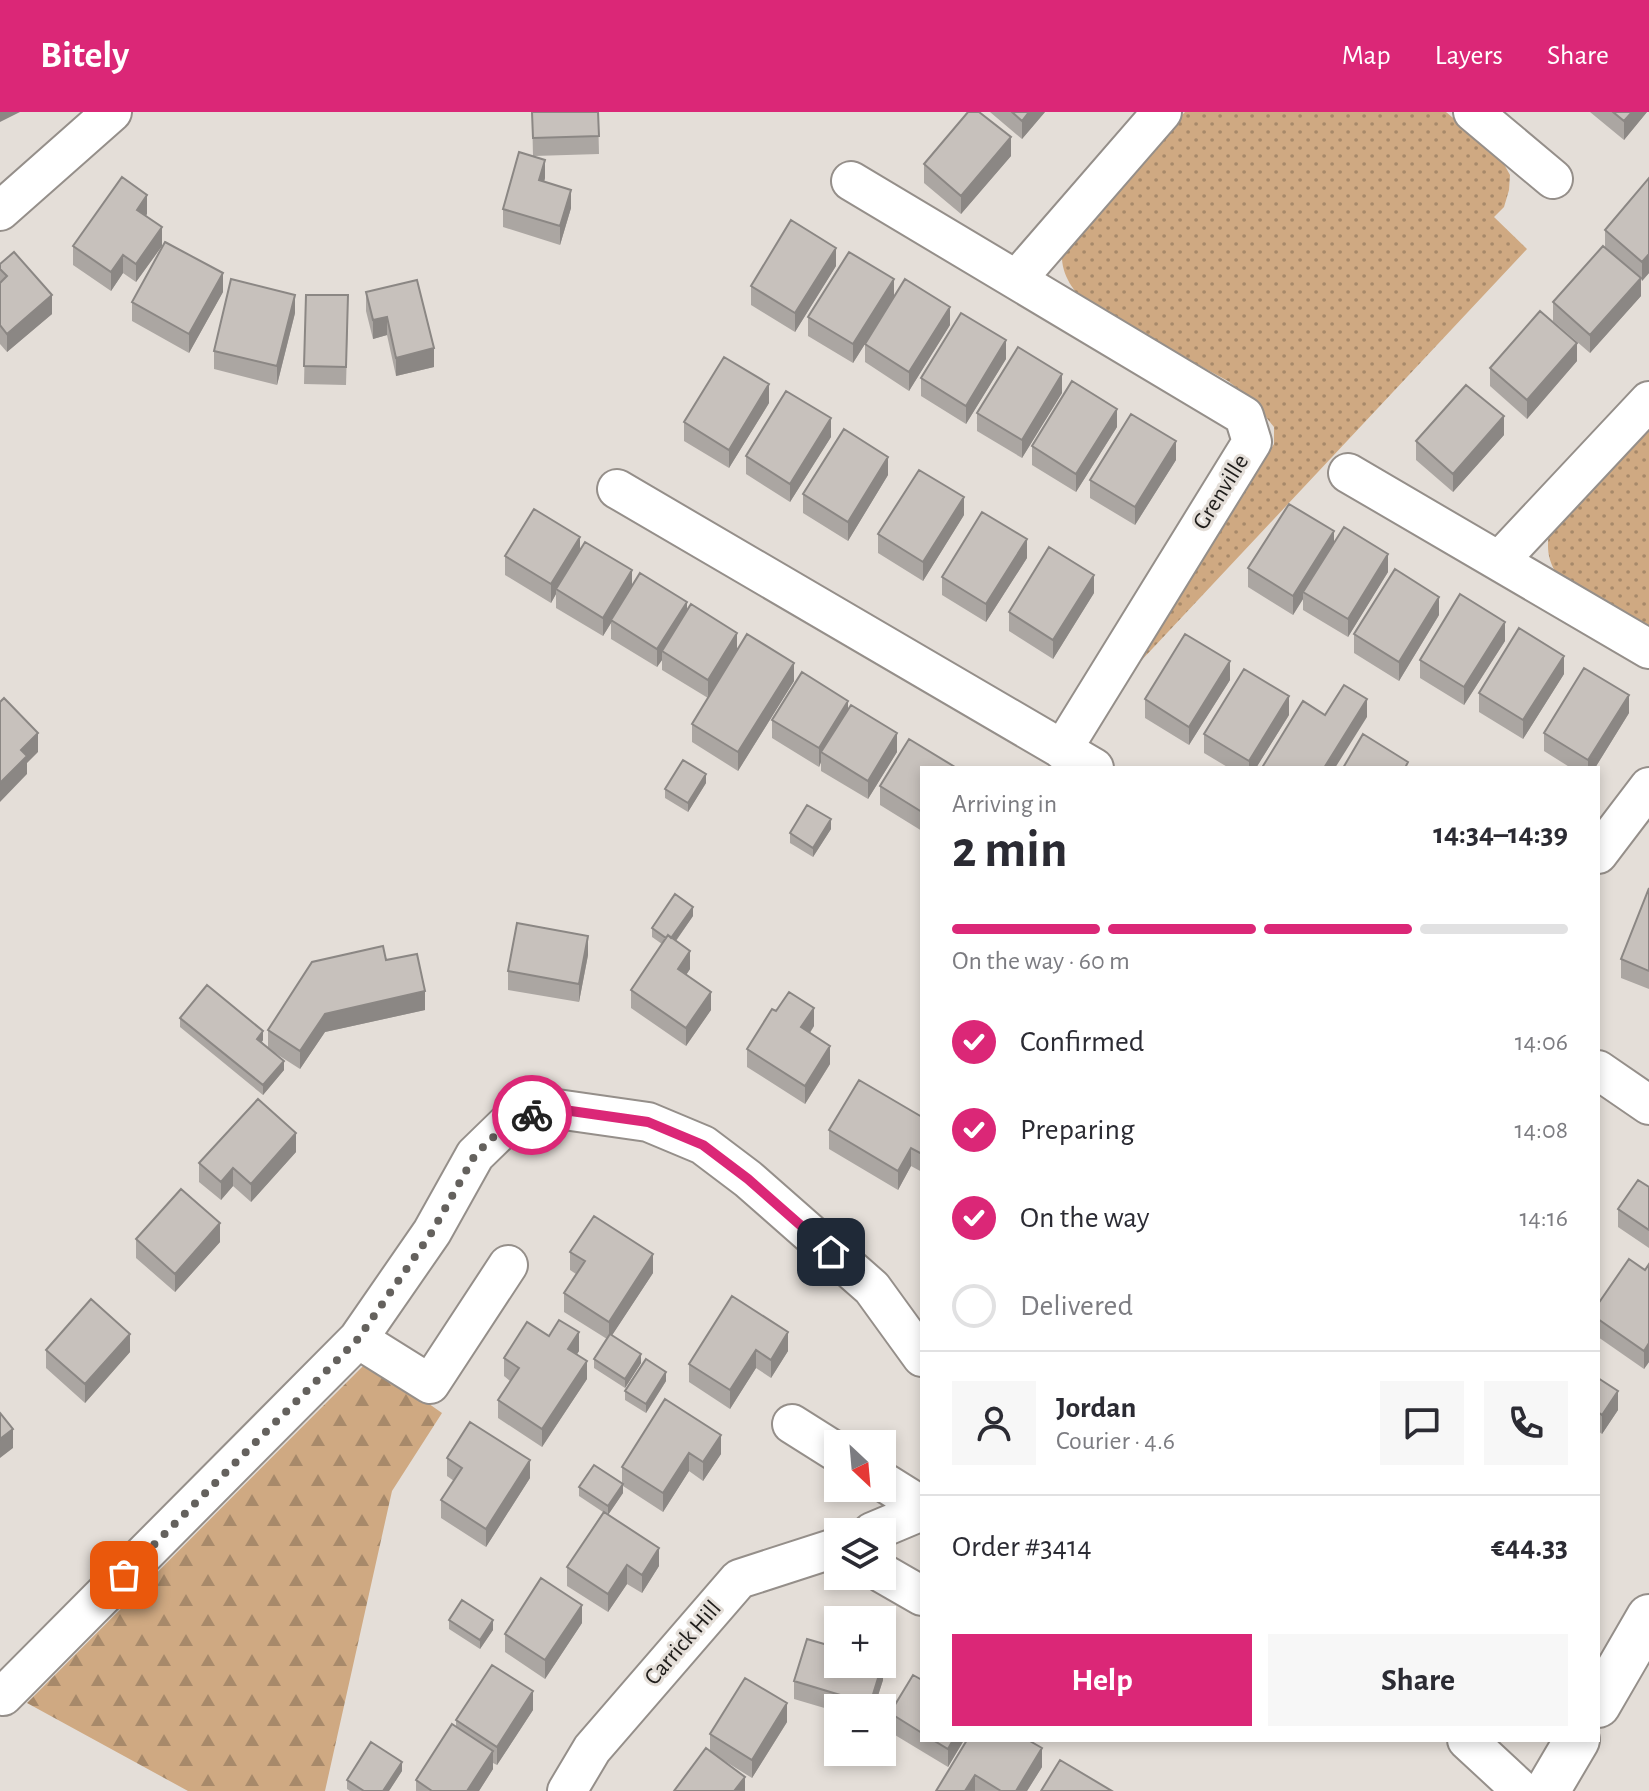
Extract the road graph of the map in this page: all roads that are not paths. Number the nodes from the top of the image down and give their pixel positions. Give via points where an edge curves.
1 (112, 112) edge
2 (1162, 112) edge
3 (1473, 112) edge
4 (1553, 179) dead end
5 (851, 181) dead end
6 (0, 211) edge
7 (1017, 279) junction
8 (1649, 401) edge
9 (1348, 473) dead end
10 (617, 489) dead end
11 (1499, 561) junction
12 (1649, 649) edge
13 (1078, 759) edge
14 (1649, 787) edge
15 (1600, 851) edge
16 (1600, 1071) edge
17 (1649, 1105) edge
18 (508, 1265) dead end
19 (358, 1339) junction
20 (920, 1354) edge
21 (792, 1424) dead end
22 (824, 1444) edge
23 (896, 1490) edge
24 (920, 1507) edge
25 (920, 1509) edge
26 (896, 1520) edge
27 (824, 1552) edge
28 (896, 1581) edge
29 (920, 1595) edge
30 (1649, 1617) edge
31 (1638, 1665) edge
32 (3, 1696) dead end
33 (1600, 1703) edge
34 (1469, 1742) edge
35 (1576, 1742) edge
36 (567, 1791) edge
37 (1522, 1791) edge
38 (1547, 1791) edge

1 - 6 street
2 - 7 street
3 - 4 street
5 - 7 street, Grenville
7 - 13 street, Grenville via 1244,416 1252,442
8 - 11 street
9 - 11 street
10 - 13 street, Grenville
11 - 12 street
14 - 15 street
16 - 17 street
18 - 19 street via 430,1384
19 - 20 street via 432,1232 475,1155 510,1121 557,1109 648,1122 703,1145 872,1288
19 - 32 street
21 - 22 street
23 - 24 street
25 - 26 street
27 - 36 street, Carrick Hill via 739,1579 592,1749
28 - 29 street
30 - 31 main road
31 - 33 main road
34 - 37 street
35 - 38 main road

